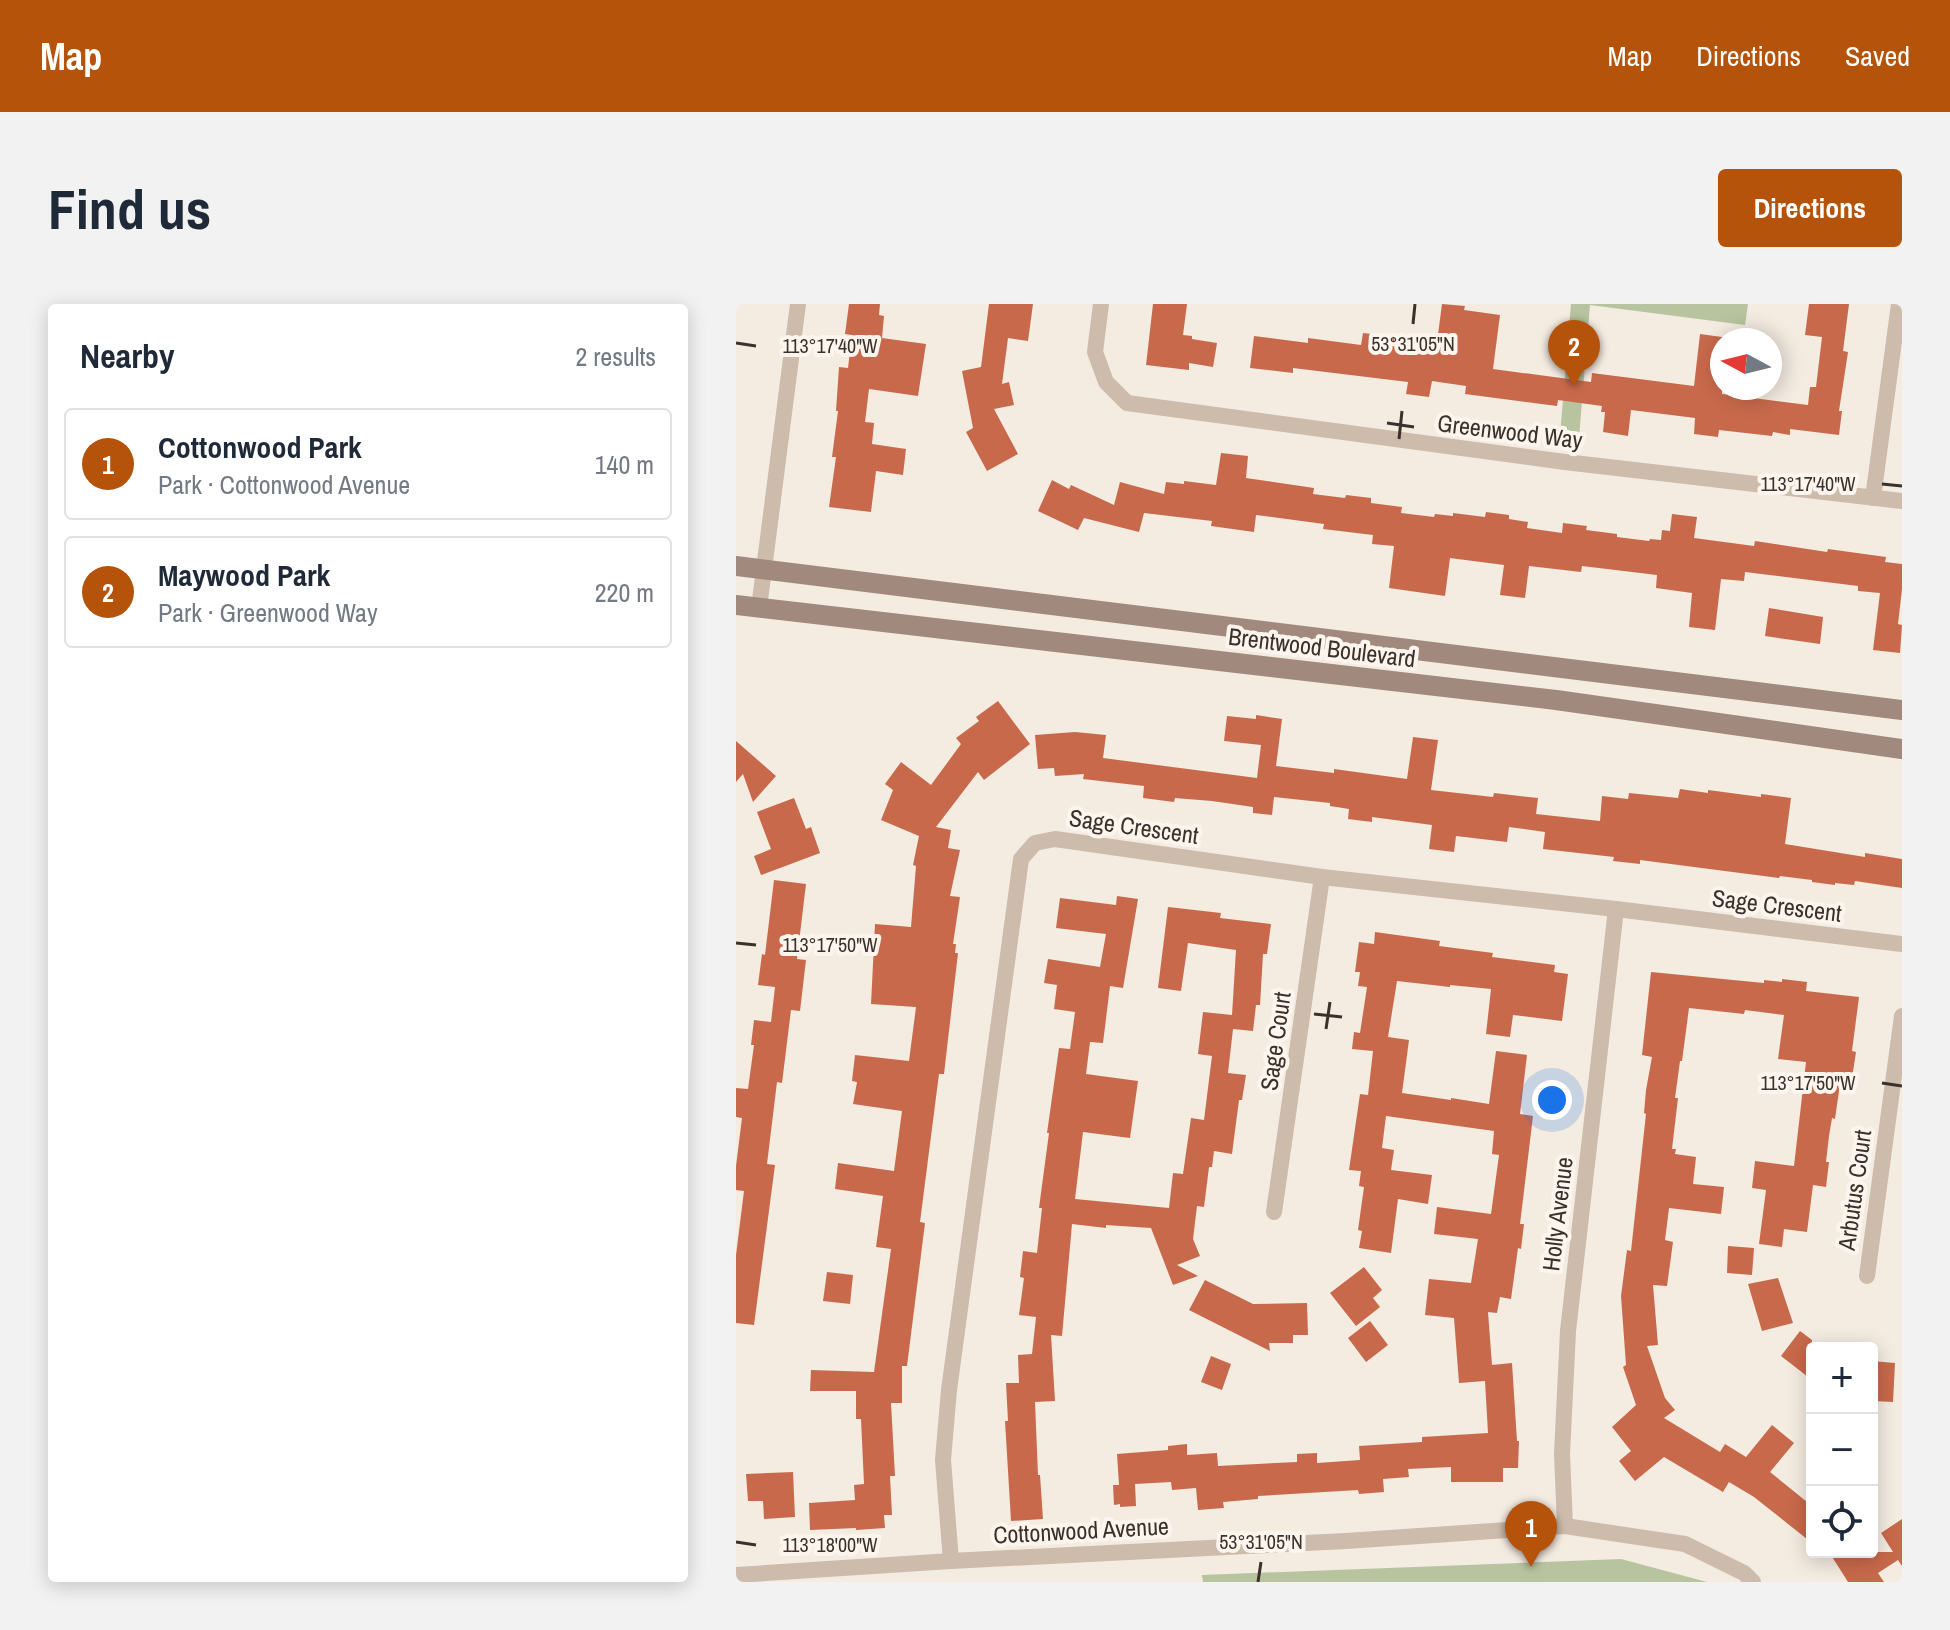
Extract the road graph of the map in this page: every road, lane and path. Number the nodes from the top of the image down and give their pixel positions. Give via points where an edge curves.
1 (798, 304) edge
2 (1101, 304) edge
3 (1899, 304) edge
4 (1873, 498) junction
5 (1902, 501) edge
6 (736, 566) edge
7 (764, 569) junction
8 (736, 605) edge
9 (759, 608) junction
10 (1902, 710) edge
11 (1902, 749) edge
12 (1322, 877) junction
13 (1616, 909) junction
14 (1902, 944) edge
15 (1902, 1016) edge
16 (1274, 1212) dead end
17 (1867, 1276) dead end
18 (1565, 1526) junction
19 (951, 1561) junction
20 (736, 1575) edge
21 (1753, 1582) edge

1 - 7 street
2 - 4 street, Greenwood Way via 1095,352 1106,382 1127,403
3 - 4 street
4 - 5 street, Greenwood Way
6 - 7 main road, Brentwood Boulevard
7 - 9 street
7 - 10 main road, Brentwood Boulevard
8 - 9 main road, Brentwood Boulevard
9 - 11 main road, Brentwood Boulevard via 1556,700
12 - 13 street, Sage Crescent
12 - 16 street, Sage Court
12 - 19 street, Sage Crescent via 1055,839 1035,843 1021,859 949,1390 943,1460
13 - 14 street, Sage Crescent
13 - 18 street, Holly Avenue via 1568,1331 1562,1454
15 - 17 street, Arbutus Court
18 - 19 street, Cottonwood Avenue
18 - 21 street, Cottonwood Avenue via 1685,1544
19 - 20 street, Cottonwood Avenue

